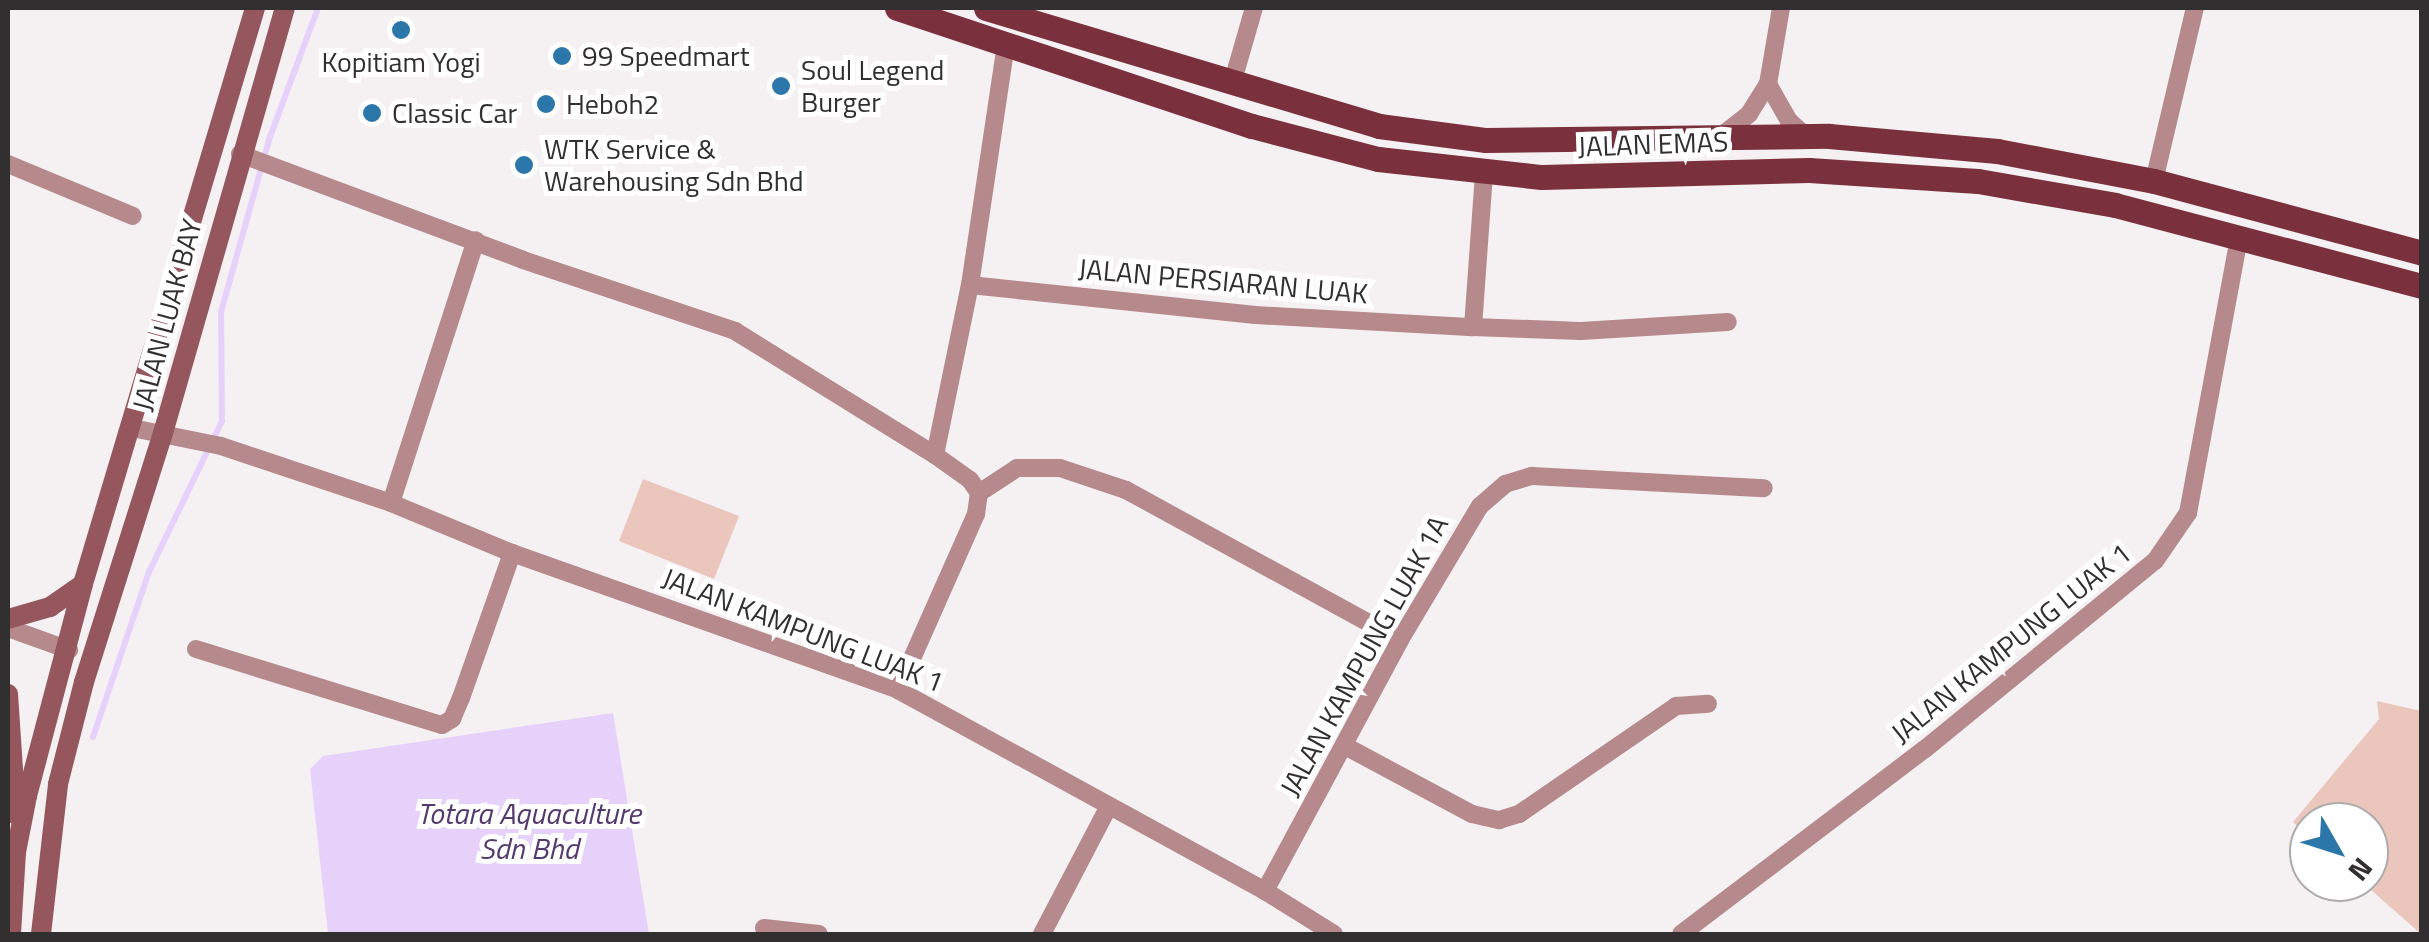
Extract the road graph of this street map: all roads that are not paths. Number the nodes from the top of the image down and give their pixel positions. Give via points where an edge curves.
1 (255, 8) edge
2 (285, 8) edge
3 (897, 8) edge
4 (986, 8) edge
5 (1254, 8) edge
6 (1781, 8) edge
7 (2196, 8) edge
8 (1006, 44) junction
9 (1232, 84) junction
10 (1768, 84) junction
11 (1807, 137) junction
12 (1716, 139) junction
13 (240, 154) junction
14 (8, 164) edge
15 (1484, 172) junction
16 (2154, 181) junction
17 (133, 216) dead end
18 (2239, 238) junction
19 (476, 240) junction
20 (2422, 253) edge
21 (970, 285) junction
22 (2422, 286) edge
23 (1728, 322) dead end
24 (1472, 327) junction
25 (132, 428) junction
26 (164, 433) junction
27 (935, 455) junction
28 (1764, 488) dead end
29 (980, 493) junction
30 (390, 503) junction
31 (512, 553) junction
32 (83, 584) junction
33 (8, 618) edge
34 (8, 628) edge
35 (98, 636) junction
36 (1400, 640) junction
37 (196, 649) dead end
38 (68, 650) junction
39 (84, 682) junction
40 (898, 690) junction
41 (8, 694) edge
42 (1708, 704) dead end
43 (1345, 746) junction
44 (1108, 808) junction
45 (16, 852) junction
46 (1265, 891) junction
47 (764, 928) dead end
48 (11, 934) edge
49 (42, 934) edge
50 (820, 934) edge
51 (1042, 934) edge
52 (1334, 934) edge
53 (1681, 934) edge

1 - 25 street, JALAN LUAK BAY
2 - 13 street, JALAN LUAK BAY
3 - 8 main road, JALAN EMAS
4 - 9 main road, JALAN EMAS
5 - 9 street
6 - 10 street
7 - 16 street
8 - 15 main road, JALAN EMAS via 1316,144
8 - 21 street
9 - 12 main road, JALAN EMAS via 1379,126 1486,140
10 - 11 street
10 - 12 street via 1736,128
11 - 12 main road, JALAN EMAS
11 - 16 main road, JALAN EMAS via 1997,151
13 - 19 street
13 - 26 street, JALAN LUAK BAY
14 - 17 street
15 - 18 main road, JALAN EMAS via 1900,172 2115,204
15 - 24 street
16 - 20 main road, JALAN EMAS
18 - 22 main road, JALAN EMAS
18 - 53 street, JALAN KAMPUNG LUAK 1 via 2188,513 2155,561 1925,750
19 - 27 street via 735,332
19 - 30 street
21 - 24 street, JALAN PERSIARAN LUAK via 1254,315
21 - 27 street
23 - 24 street, JALAN PERSIARAN LUAK via 1581,331
25 - 26 street, JALAN KAMPUNG LUAK 1
25 - 32 street, JALAN LUAK BAY
26 - 30 street, JALAN KAMPUNG LUAK 1
26 - 35 street, JALAN LUAK BAY
27 - 29 street
28 - 36 street, JALAN KAMPUNG LUAK 1A via 1532,476 1504,484 1480,506
29 - 36 street via 1017,468 1060,468 1126,490
29 - 40 street
30 - 31 street, JALAN KAMPUNG LUAK 1
31 - 37 street via 461,698 442,725
31 - 40 street, JALAN KAMPUNG LUAK 1
32 - 33 street via 50,607
32 - 38 street, JALAN LUAK BAY
34 - 38 street
35 - 38 street
35 - 39 street, JALAN LUAK BAY
36 - 43 street, JALAN KAMPUNG LUAK 1A
38 - 39 street
38 - 45 street
39 - 49 street via 58,784
40 - 44 street, JALAN KAMPUNG LUAK 1
41 - 45 street
42 - 43 street via 1676,706 1519,814 1499,820 1472,814
43 - 46 street, JALAN KAMPUNG LUAK 1A
44 - 46 street, JALAN KAMPUNG LUAK 1
44 - 51 street
45 - 48 street
46 - 52 street, JALAN KAMPUNG LUAK 1
47 - 50 street

